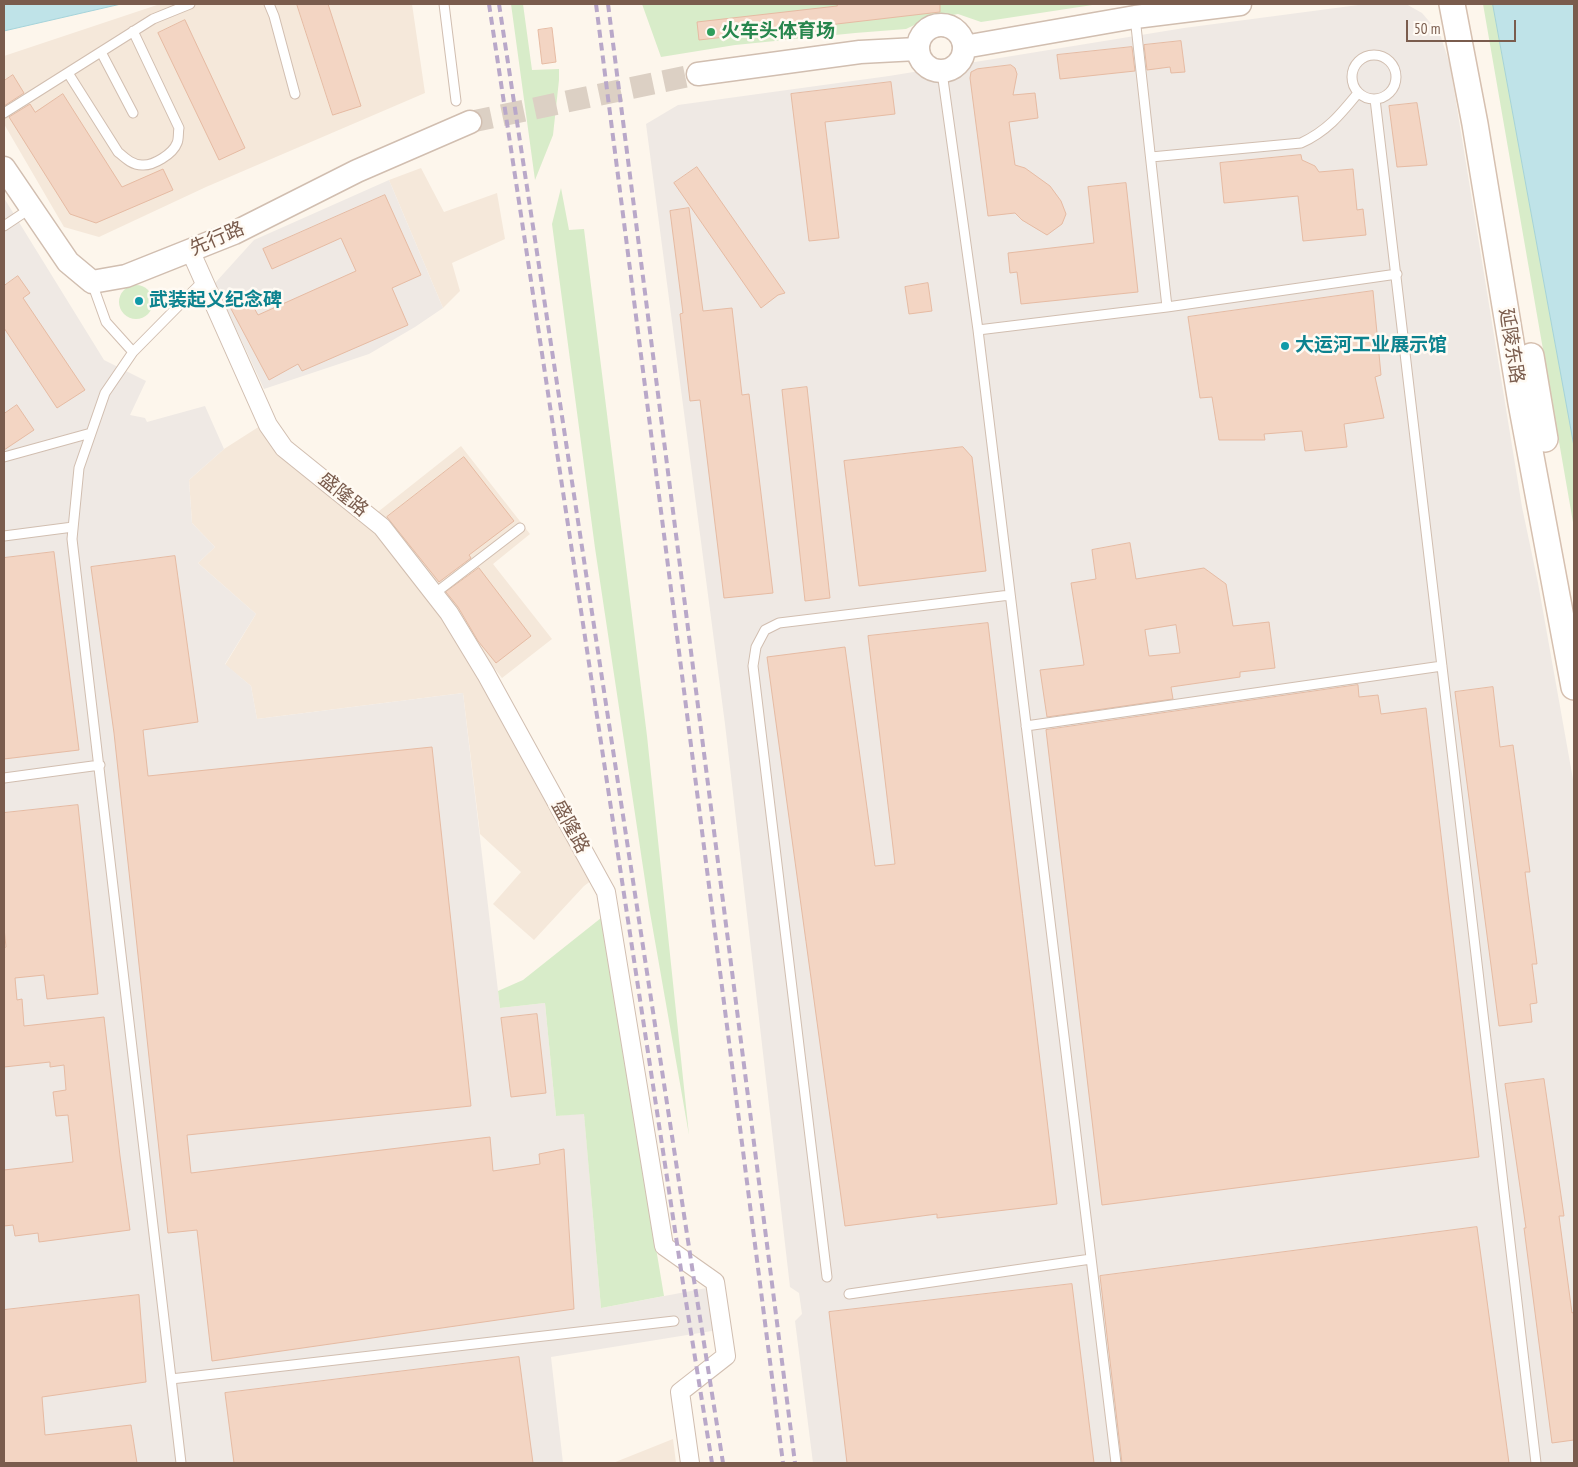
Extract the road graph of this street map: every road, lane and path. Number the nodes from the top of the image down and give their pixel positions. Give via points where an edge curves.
1 (190, 4) edge
2 (269, 4) edge
3 (444, 4) edge
4 (1240, 4) edge
5 (1452, 4) edge
6 (1469, 4) edge
7 (1134, 10) edge
8 (133, 31) junction
9 (964, 47) junction
10 (917, 49) junction
11 (102, 52) junction
12 (942, 72) junction
13 (68, 73) junction
14 (698, 74) tunnel mouth
15 (1358, 93) junction
16 (295, 94) dead end
17 (1375, 99) junction
18 (456, 101) dead end
19 (4, 113) edge
20 (133, 113) dead end
21 (470, 122) tunnel mouth
22 (1151, 157) junction
23 (4, 168) edge
24 (31, 208) junction
25 (4, 226) edge
26 (190, 250) junction
27 (1397, 274) junction
28 (204, 280) junction
29 (92, 282) junction
30 (1167, 307) junction
31 (978, 330) junction
32 (133, 352) junction
33 (91, 433) junction
34 (4, 457) edge
35 (73, 527) junction
36 (520, 528) dead end
37 (4, 536) edge
38 (434, 594) junction
39 (1010, 595) junction
40 (1574, 599) edge
41 (1442, 666) junction
42 (1574, 687) edge
43 (1026, 726) junction
44 (100, 765) junction
45 (4, 778) edge
46 (1091, 1259) junction
47 (827, 1277) dead end
48 (849, 1294) dead end
49 (674, 1321) dead end
50 (171, 1379) junction
51 (181, 1463) edge
52 (690, 1463) edge
53 (1116, 1463) edge
54 (1536, 1463) edge

1 - 8 lane via 153,18
2 - 16 lane
3 - 18 lane
4 - 7 street
5 - 42 main road, 延陵东路
6 - 40 main road, 延陵东路
7 - 9 street
7 - 22 lane
8 - 11 lane
8 - 13 lane via 178,128 178,143 169,154 142,166 128,161 118,152
9 - 10 street via 958,32 952,27 936,25 922,34
9 - 12 street via 960,61
10 - 12 street via 928,68
10 - 14 street via 860,52
11 - 13 lane
11 - 20 lane
12 - 31 lane
13 - 19 lane
15 - 17 lane
15 - 17 lane via 1352,77 1357,64 1368,56 1382,57 1393,67 1395,81 1388,94
15 - 22 lane via 1331,125 1301,143
17 - 27 lane
21 - 26 street, 先行路 via 357,171 234,233
22 - 30 lane
23 - 24 street
24 - 25 lane
24 - 29 street via 68,262
26 - 28 street, 盛隆路
26 - 29 street, 先行路 via 126,276
27 - 30 lane
27 - 41 lane
28 - 32 lane
28 - 38 street, 盛隆路 via 268,425 284,448 382,527
29 - 32 lane via 106,322
30 - 31 lane
31 - 39 lane
32 - 33 lane via 105,394
33 - 34 lane
33 - 35 lane via 79,468
35 - 37 lane
35 - 44 lane
36 - 38 lane
38 - 52 street, 盛隆路 via 486,674 606,892 664,1246 715,1282 726,1356 680,1392
39 - 43 lane
39 - 47 lane via 780,623 765,630 756,647 753,666
41 - 43 lane
41 - 54 lane
43 - 46 lane
44 - 45 lane
44 - 50 lane
46 - 48 lane
46 - 53 lane
49 - 50 lane
50 - 51 lane

